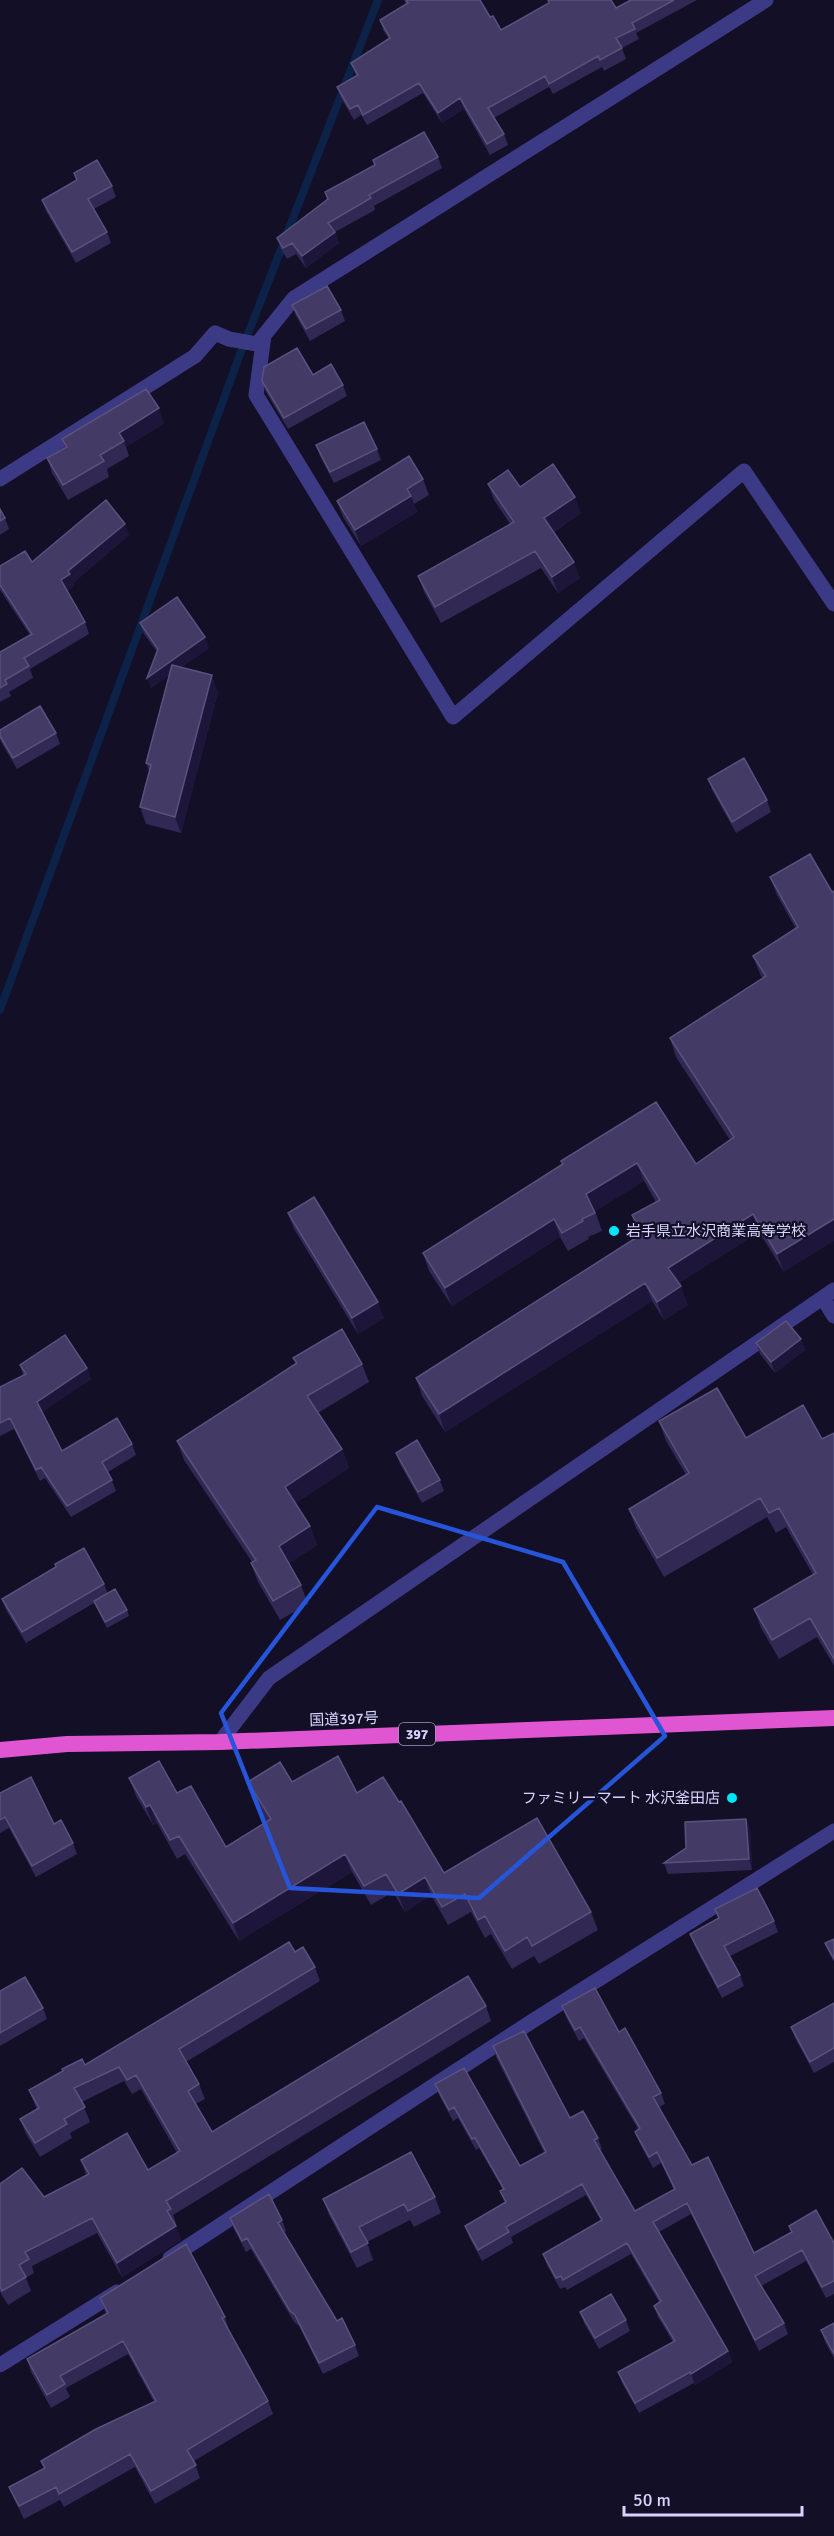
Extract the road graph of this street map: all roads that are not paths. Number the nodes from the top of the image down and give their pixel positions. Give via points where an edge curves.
1 (766, 0) edge
2 (260, 339) junction
3 (0, 479) edge
4 (834, 604) edge
5 (829, 1294) edge
6 (834, 1316) edge
7 (834, 1718) edge
8 (220, 1742) junction
9 (0, 1750) edge
10 (834, 1831) edge
11 (159, 2265) edge
12 (129, 2284) edge
13 (0, 2365) edge

1 - 2 street via 294,298
2 - 3 street via 230,339 215,333 195,356
2 - 4 street via 256,395 453,717 744,471
5 - 6 street
5 - 8 street via 269,1678
7 - 8 highway, 国道397号 / 397
8 - 9 highway, 国道397号 / 397 via 66,1744
10 - 11 street via 534,2020
12 - 13 street

